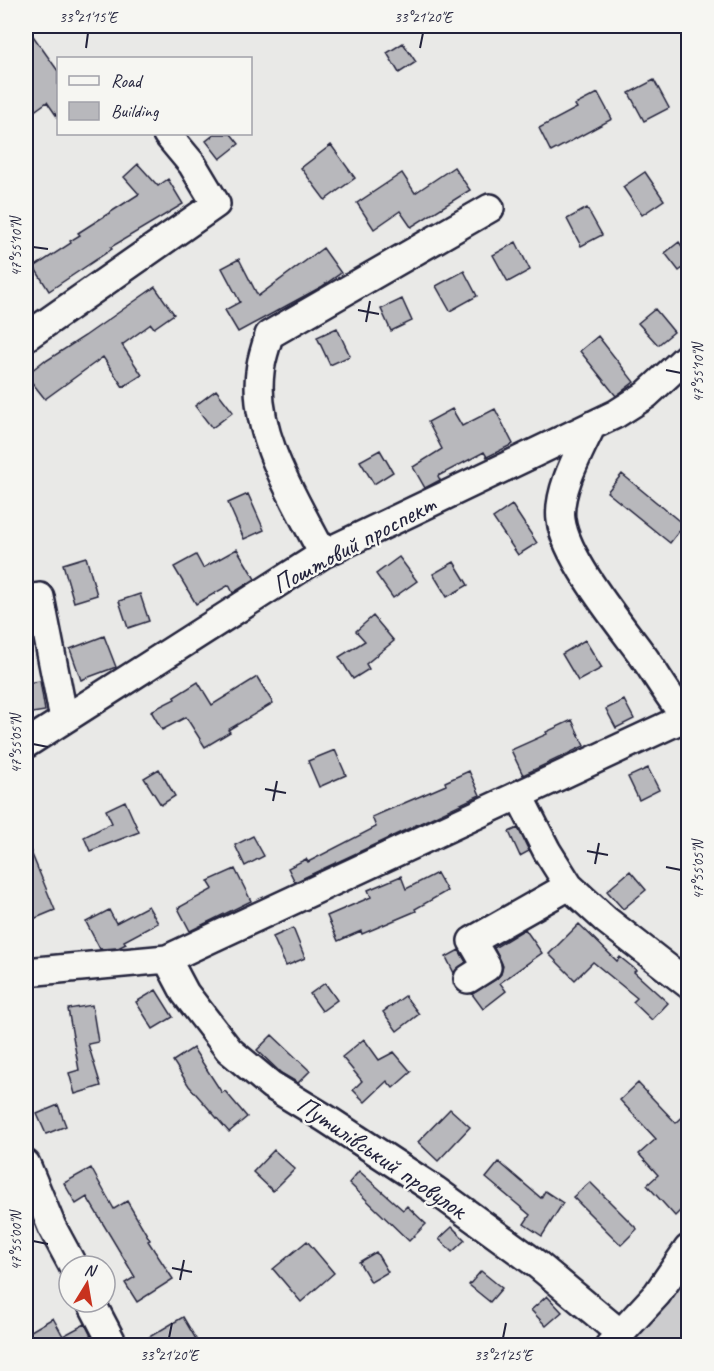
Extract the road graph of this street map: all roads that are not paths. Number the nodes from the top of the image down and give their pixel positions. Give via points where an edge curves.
1 (168, 135) edge
2 (490, 208) dead end
3 (26, 337) edge
4 (688, 356) edge
5 (592, 425) junction
6 (323, 554) junction
7 (26, 600) edge
8 (687, 718) edge
9 (64, 719) junction
10 (26, 744) edge
11 (519, 796) junction
12 (569, 886) junction
13 (167, 959) junction
14 (26, 972) edge
15 (468, 979) dead end
16 (688, 984) edge
17 (26, 1164) edge
18 (688, 1249) edge
19 (66, 1254) edge
20 (97, 1314) edge
21 (615, 1340) edge
22 (114, 1346) edge

1 - 3 street via 192,164 216,204
2 - 6 street via 269,335 260,371 266,432
4 - 5 street, Поштовий проспект via 646,395
5 - 6 street, Поштовий проспект
5 - 8 street via 563,494 560,519 568,546
6 - 9 street, Поштовий проспект
7 - 9 street via 40,597
8 - 11 street
9 - 10 street, Поштовий проспект
11 - 12 street
11 - 13 street
12 - 15 street via 472,941 486,968
12 - 16 street
13 - 14 street
13 - 21 street, Путилівський провулок via 186,993 229,1050 271,1085 435,1190 538,1265
17 - 19 street
18 - 21 street via 657,1294
20 - 22 street

